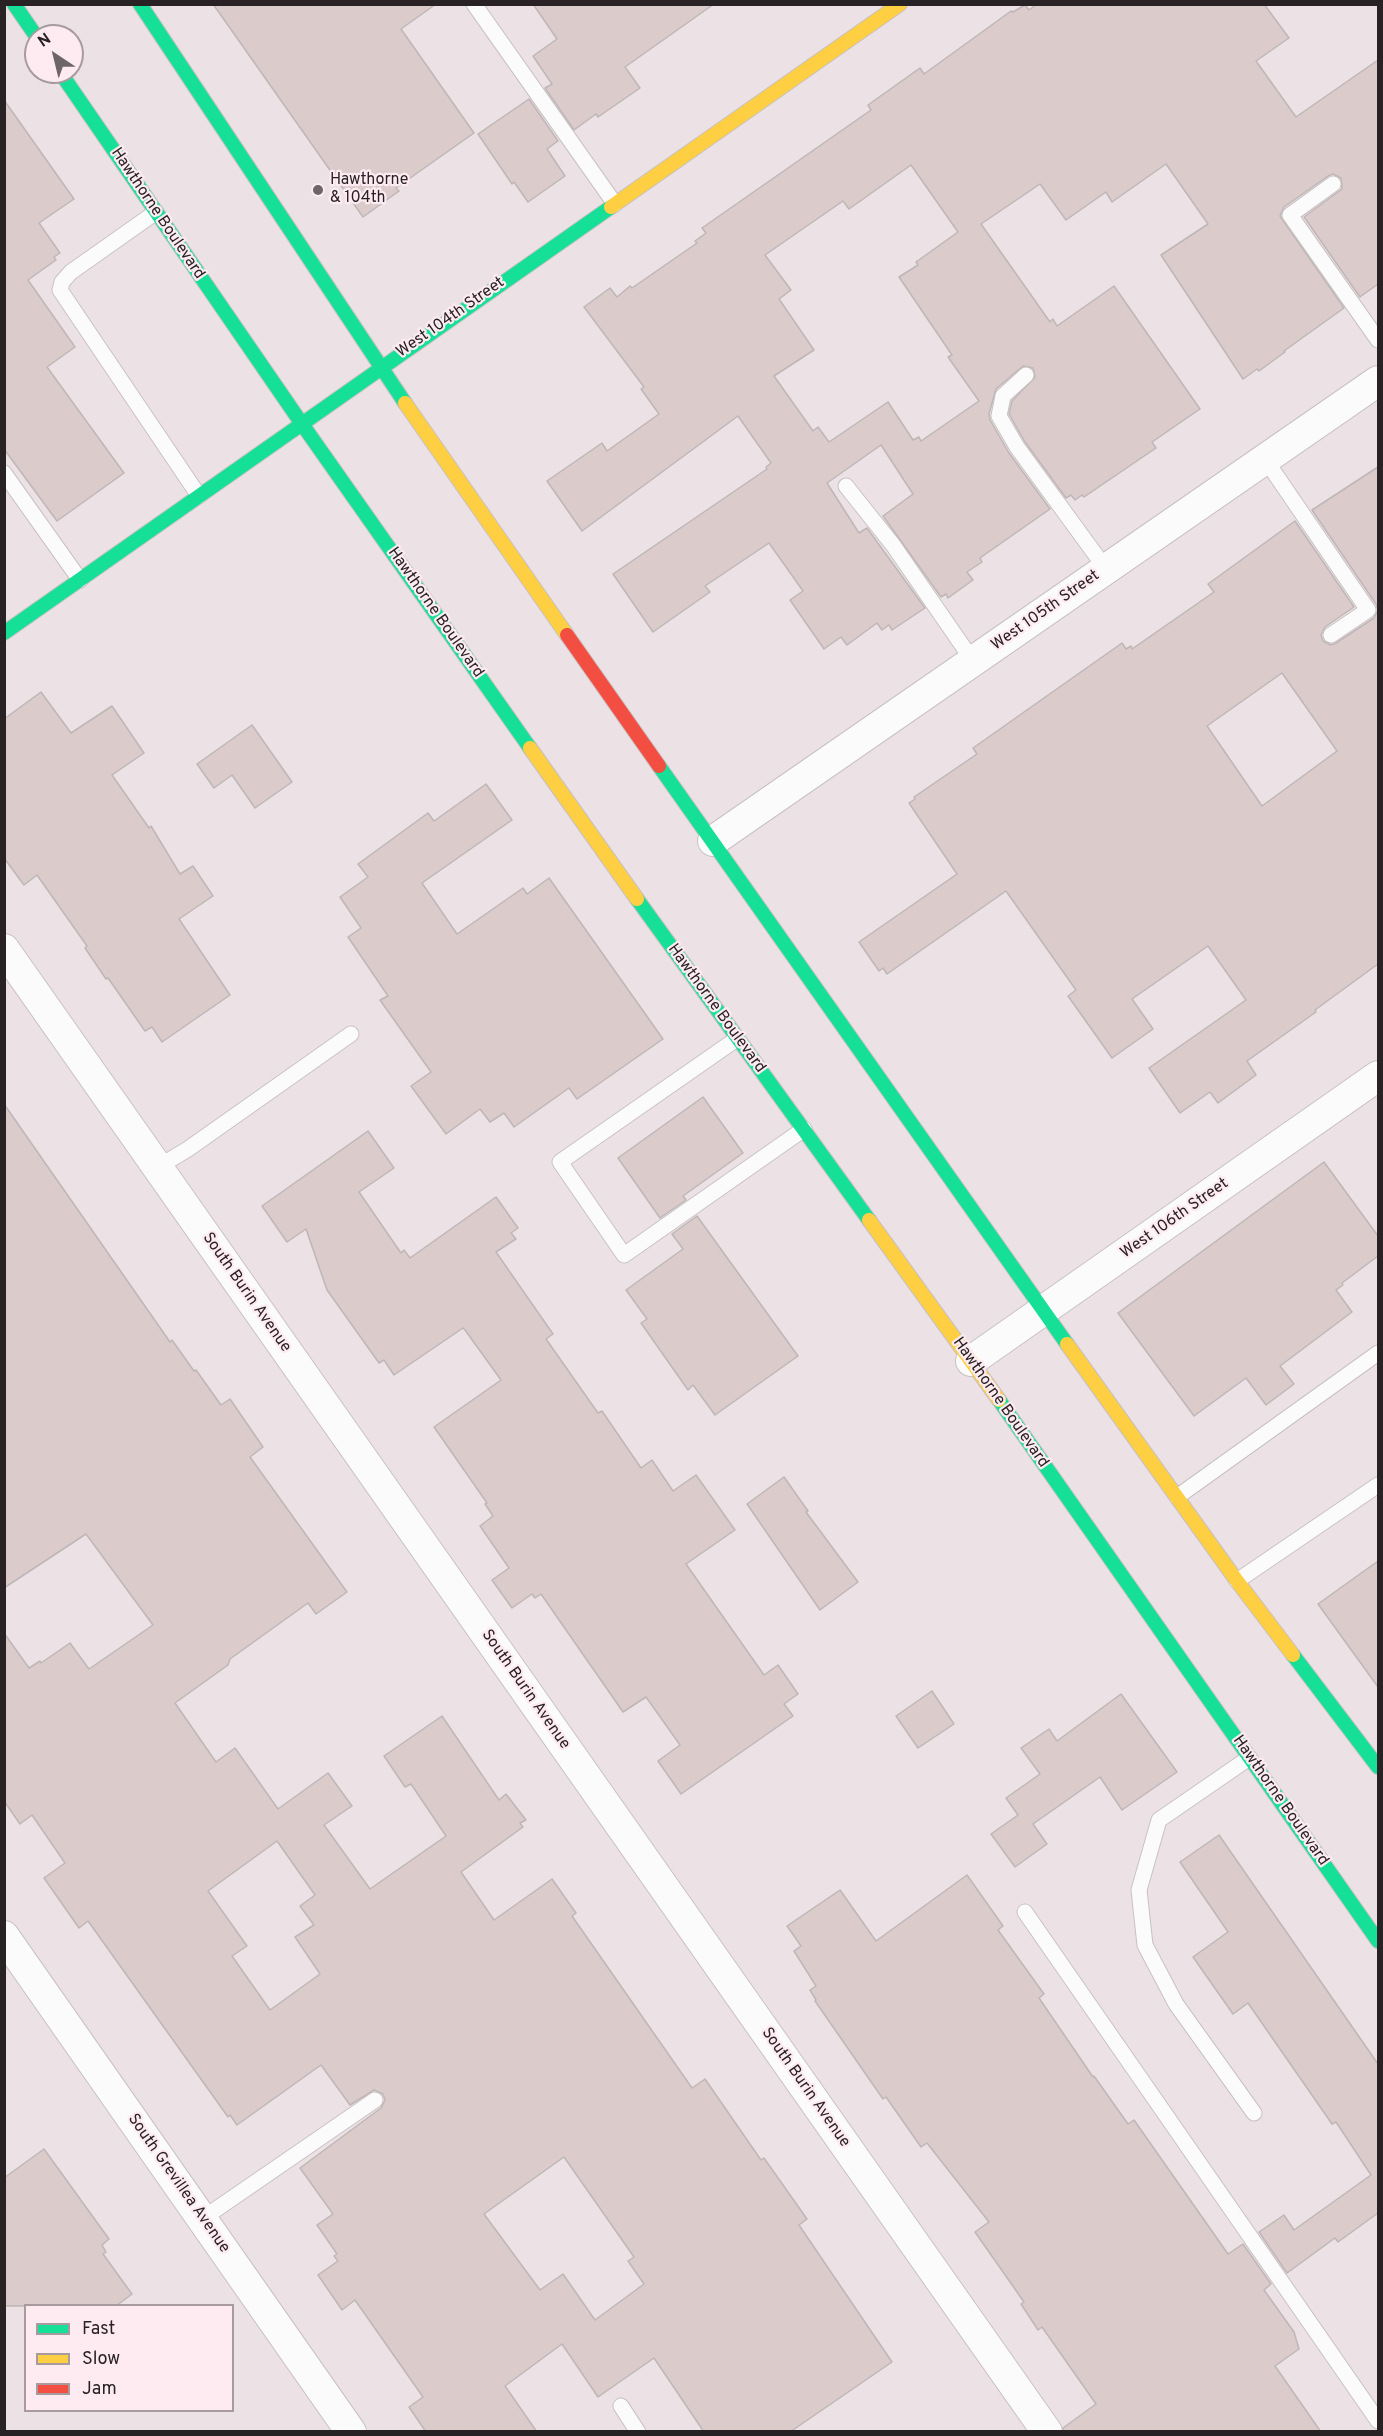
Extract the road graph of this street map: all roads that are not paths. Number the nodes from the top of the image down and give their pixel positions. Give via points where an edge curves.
1 (14, 4) edge
2 (140, 4) edge
3 (474, 4) edge
4 (900, 4) edge
5 (28, 24) edge
6 (68, 84) edge
7 (1333, 184) dead end
8 (615, 204) junction
9 (156, 212) junction
10 (1378, 340) edge
11 (380, 368) junction
12 (1026, 375) dead end
13 (1378, 381) edge
14 (302, 424) junction
15 (1265, 459) junction
16 (4, 473) edge
17 (846, 486) dead end
18 (199, 496) junction
19 (1106, 569) junction
20 (80, 580) junction
21 (4, 633) edge
22 (1330, 635) dead end
23 (973, 661) junction
24 (713, 841) junction
25 (4, 949) edge
26 (351, 1034) dead end
27 (738, 1038) junction
28 (1378, 1076) edge
29 (804, 1129) junction
30 (158, 1167) junction
31 (1043, 1311) junction
32 (1378, 1353) edge
33 (971, 1361) junction
34 (1378, 1485) edge
35 (1177, 1497) junction
36 (1238, 1581) junction
37 (1250, 1758) junction
38 (1378, 1767) edge
39 (1025, 1912) dead end
40 (4, 1936) edge
41 (1378, 1941) edge
42 (375, 2100) dead end
43 (1254, 2113) dead end
44 (202, 2219) junction
45 (621, 2406) dead end
46 (1378, 2421) edge
47 (351, 2432) edge
48 (638, 2432) edge
49 (1047, 2432) edge

1 - 5 main road
2 - 11 main road
3 - 8 lane
4 - 8 main road, West 104th Street
6 - 9 main road, Hawthorne Boulevard
7 - 10 lane via 1290,215
8 - 11 main road, West 104th Street
9 - 14 main road, Hawthorne Boulevard
9 - 18 lane via 71,272 60,290
11 - 14 main road, West 104th Street
11 - 24 main road
12 - 19 lane via 1003,396 999,416 1017,447
13 - 15 street, West 105th Street
14 - 18 main road, West 104th Street
14 - 27 main road, Hawthorne Boulevard
15 - 19 street, West 105th Street
15 - 22 lane via 1368,609
16 - 20 lane
17 - 23 lane via 893,545
18 - 20 main road, West 104th Street
19 - 23 street, West 105th Street
20 - 21 main road, West 104th Street
23 - 24 street, West 105th Street
24 - 31 main road
25 - 30 street, South Burin Avenue
26 - 30 lane
27 - 29 main road, Hawthorne Boulevard
27 - 29 lane via 560,1162 624,1255
28 - 31 street, West 106th Street
29 - 33 main road, Hawthorne Boulevard
30 - 49 street, South Burin Avenue
31 - 33 street, West 106th Street
31 - 35 main road
32 - 35 lane
33 - 37 main road, Hawthorne Boulevard
34 - 36 lane
35 - 36 main road
36 - 38 main road
37 - 41 main road, Hawthorne Boulevard
37 - 43 lane via 1159,1820 1139,1890 1144,1945 1176,2004
39 - 46 lane
40 - 44 street, South Grevillea Avenue
42 - 44 lane
44 - 47 street, South Grevillea Avenue
45 - 48 lane

